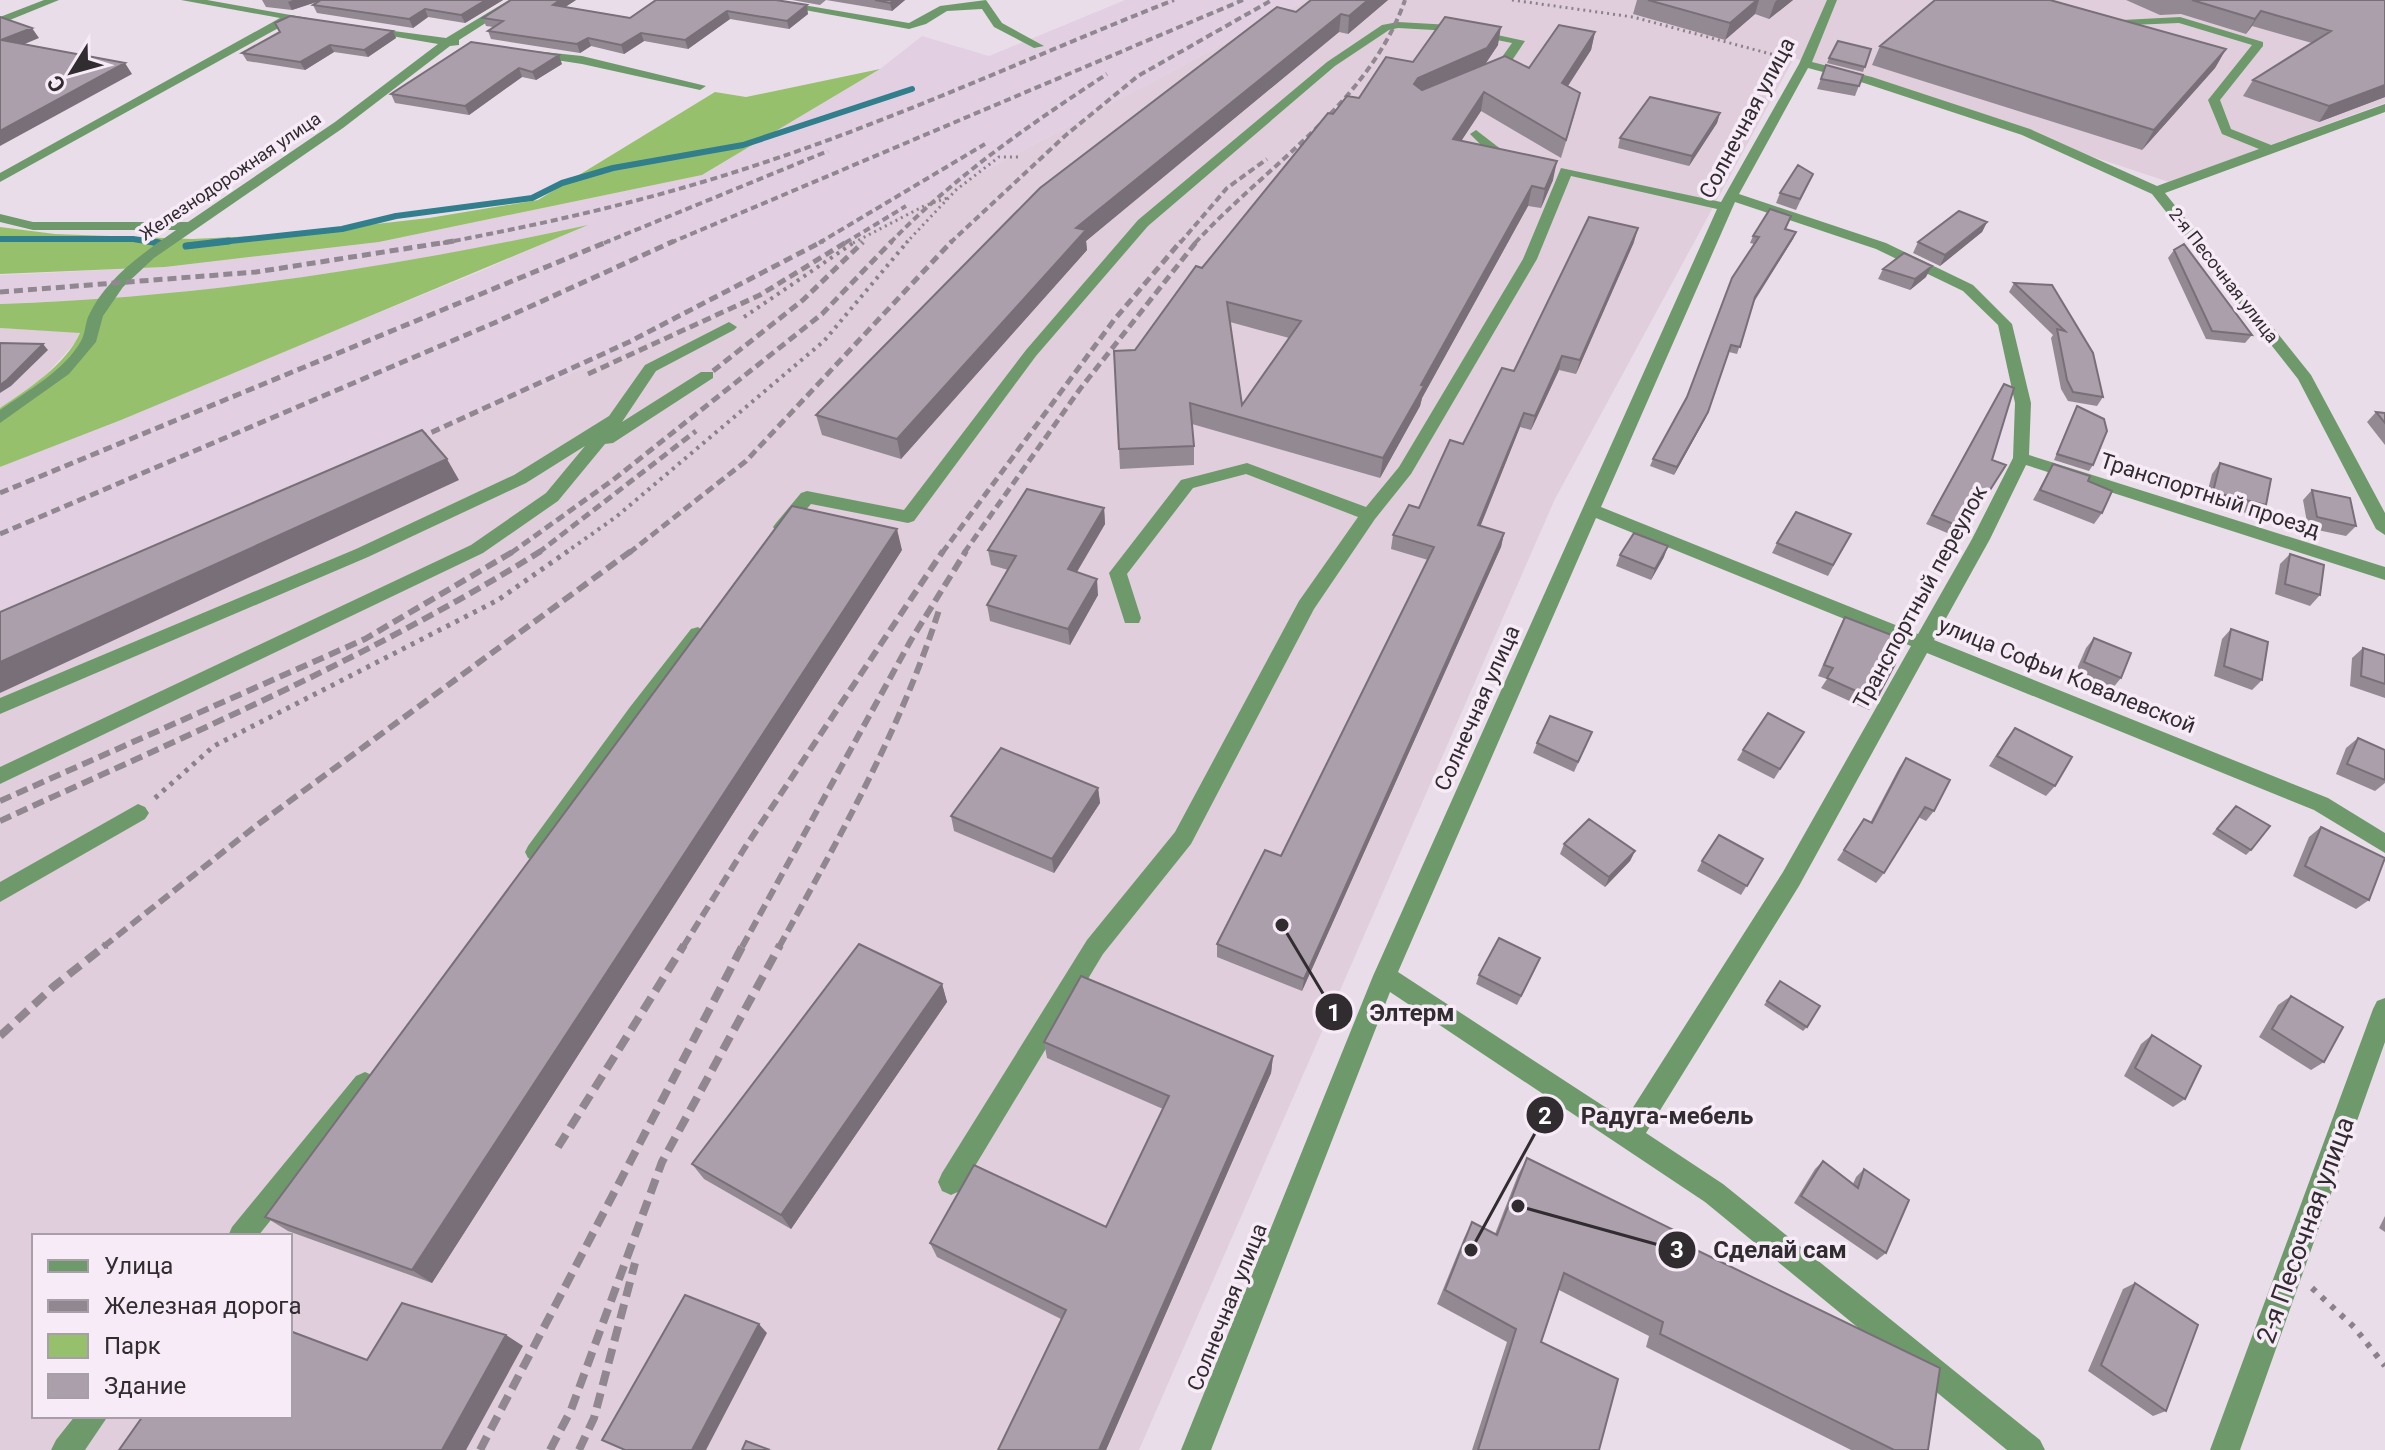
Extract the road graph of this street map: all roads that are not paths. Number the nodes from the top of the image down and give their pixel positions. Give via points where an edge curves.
1 (54, 0) edge
2 (186, 0) edge
3 (517, 0) edge
4 (754, 0) edge
5 (1832, 0) edge
6 (982, 3) edge
7 (947, 4) edge
8 (317, 6) edge
9 (293, 17) junction
10 (0, 21) edge
11 (327, 22) edge
12 (2096, 22) edge
13 (357, 27) edge
14 (448, 42) junction
15 (463, 44) edge
16 (1038, 46) dead end
17 (522, 52) edge
18 (1805, 64) junction
19 (1475, 79) edge
20 (700, 86) dead end
21 (2385, 108) edge
22 (1476, 134) edge
23 (2272, 150) junction
24 (1525, 160) edge
25 (0, 178) edge
26 (2157, 191) junction
27 (1728, 201) junction
28 (0, 218) edge
29 (189, 226) junction
30 (729, 327) road end
31 (707, 375) dead end
32 (0, 418) edge
33 (615, 420) junction
34 (590, 450) junction
35 (2021, 458) junction
36 (1590, 509) junction
37 (1369, 515) junction
38 (2385, 529) edge
39 (769, 545) edge
40 (2385, 574) edge
41 (712, 616) edge
42 (1132, 618) dead end
43 (1923, 642) junction
44 (0, 706) edge
45 (0, 776) edge
46 (138, 813) road end
47 (2385, 844) edge
48 (528, 864) edge
49 (0, 893) edge
50 (1385, 976) junction
51 (2385, 1009) edge
52 (381, 1065) edge
53 (1629, 1137) junction
54 (951, 1182) dead end
55 (243, 1234) edge
56 (92, 1418) edge
57 (66, 1450) edge
58 (1196, 1450) edge
59 (2030, 1450) edge
60 (2225, 1450) edge

1 - 10 street
2 - 9 street
3 - 14 street, Железнодорожная улица
4 - 7 street via 909,26
5 - 18 street, Солнечная улица
6 - 7 street
6 - 16 street via 998,25
8 - 9 street
9 - 11 street
9 - 25 street
12 - 23 street via 2180,20 2259,44 2214,100 2226,131
13 - 14 street
14 - 15 street
14 - 29 street, Железнодорожная улица via 339,125
17 - 20 street
18 - 26 street via 2026,132
18 - 27 street, Солнечная улица
19 - 39 street via 1501,67 1519,41 1451,28 1386,27 1331,64 1143,223 1031,353 908,517 807,497
21 - 23 street, 2-я Песочная улица
22 - 24 street via 1497,153
23 - 26 street, 2-я Песочная улица
26 - 38 street, 2-я Песочная улица via 2305,378
27 - 35 street, Транспортный переулок via 1881,246 1968,288 2005,324 2023,403
27 - 36 street, Солнечная улица
27 - 37 street, Транспортный переулок via 1559,169 1530,259 1405,470
28 - 29 street via 33,226
29 - 32 street, Железнодорожная улица via 118,284 96,316 88,342 63,371
30 - 33 street via 650,368
31 - 34 street
33 - 34 street
33 - 44 street via 520,479 376,547
34 - 45 street via 552,497 477,549
35 - 40 street, Транспортный проезд
35 - 43 street, Транспортный переулок
36 - 43 street, улица Софьи Ковалевской
36 - 50 street, Солнечная улица
37 - 42 street via 1247,468 1187,484 1118,573
37 - 54 street via 1306,606 1183,838 1095,947
41 - 48 street
43 - 47 street, улица Софьи Ковалевской via 2321,804
43 - 53 street, Транспортный переулок via 1791,879
46 - 49 street
50 - 53 street
50 - 58 street, Солнечная улица
51 - 60 street, 2-я Песочная улица
52 - 55 street
53 - 59 street via 1714,1193
56 - 57 street

